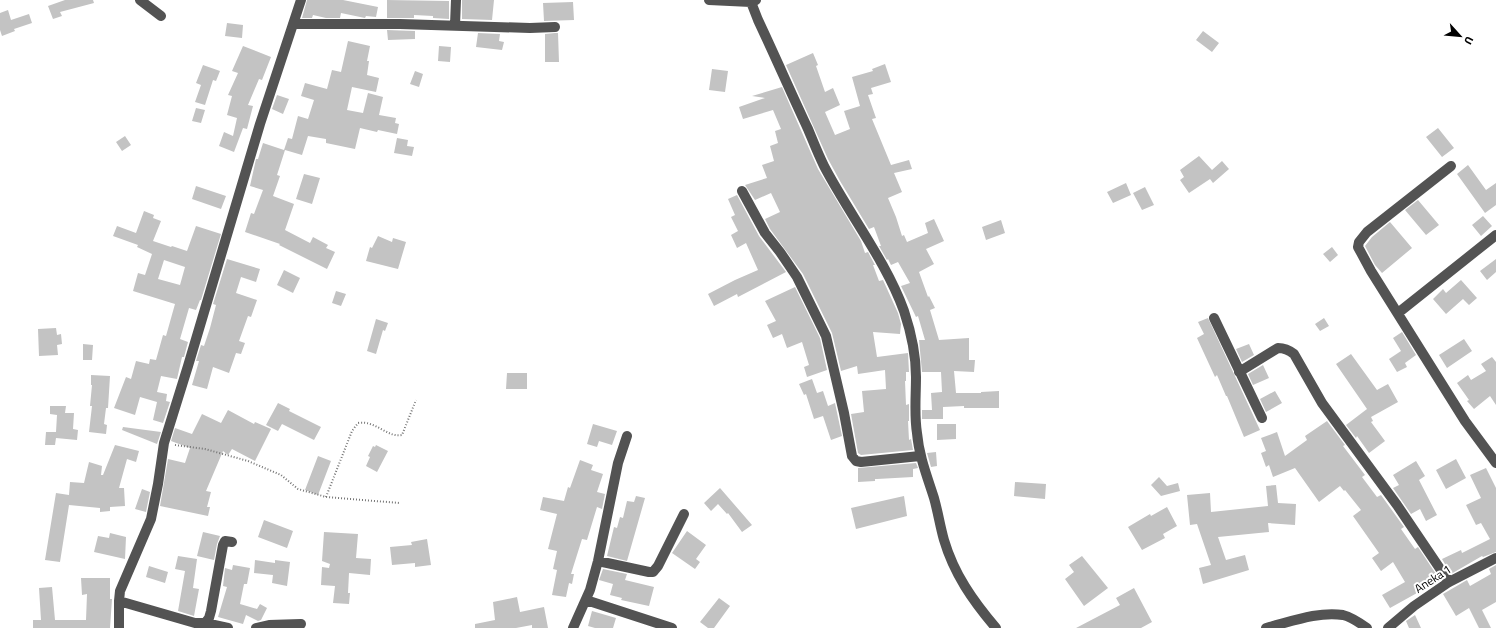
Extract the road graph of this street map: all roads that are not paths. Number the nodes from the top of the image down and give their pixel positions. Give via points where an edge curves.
1 (140, 0) edge
2 (301, 0) edge
3 (456, 0) edge
4 (708, 0) edge
5 (752, 1) edge
6 (161, 16) dead end
7 (293, 24) junction
8 (455, 26) junction
9 (555, 27) dead end
10 (1451, 166) dead end
11 (742, 191) dead end
12 (1496, 234) edge
13 (1398, 313) junction
14 (1214, 318) dead end
15 (1239, 372) junction
16 (1262, 418) dead end
17 (627, 436) dead end
18 (920, 456) junction
19 (1496, 463) edge
20 (684, 514) dead end
21 (232, 542) dead end
22 (1496, 558) edge
23 (598, 561) junction
24 (1449, 582) junction
25 (586, 600) junction
26 (119, 601) junction
27 (205, 622) junction
28 (301, 624) dead end
29 (119, 628) edge
30 (228, 628) edge
31 (256, 628) edge
32 (573, 628) edge
33 (672, 628) edge
34 (996, 628) edge
35 (1266, 628) edge
36 (1367, 628) edge
37 (1388, 628) edge

1 - 6 street
2 - 7 street
3 - 8 street
4 - 5 street
5 - 18 street via 823,164 873,249 904,312 913,348 916,433
7 - 8 street
7 - 26 street via 260,124 164,443 154,510 120,591
8 - 9 street
10 - 13 street via 1367,232 1359,242 1359,251
11 - 18 street via 765,234 797,277 826,336 852,456 861,462
12 - 13 street
13 - 19 street via 1465,421
14 - 15 street
15 - 16 street
15 - 24 street via 1278,348 1291,351 1322,403 1397,505
17 - 23 street via 618,463
18 - 34 street via 944,538 958,574 978,607
20 - 23 street via 653,572
21 - 27 street via 225,541 223,545 211,611
22 - 24 street, Aneka 1
23 - 25 street
24 - 37 street, Aneka 1
25 - 32 street
25 - 33 street
26 - 27 street via 195,623
26 - 29 street
27 - 30 street
28 - 31 street
35 - 36 street via 1328,615 1343,615

